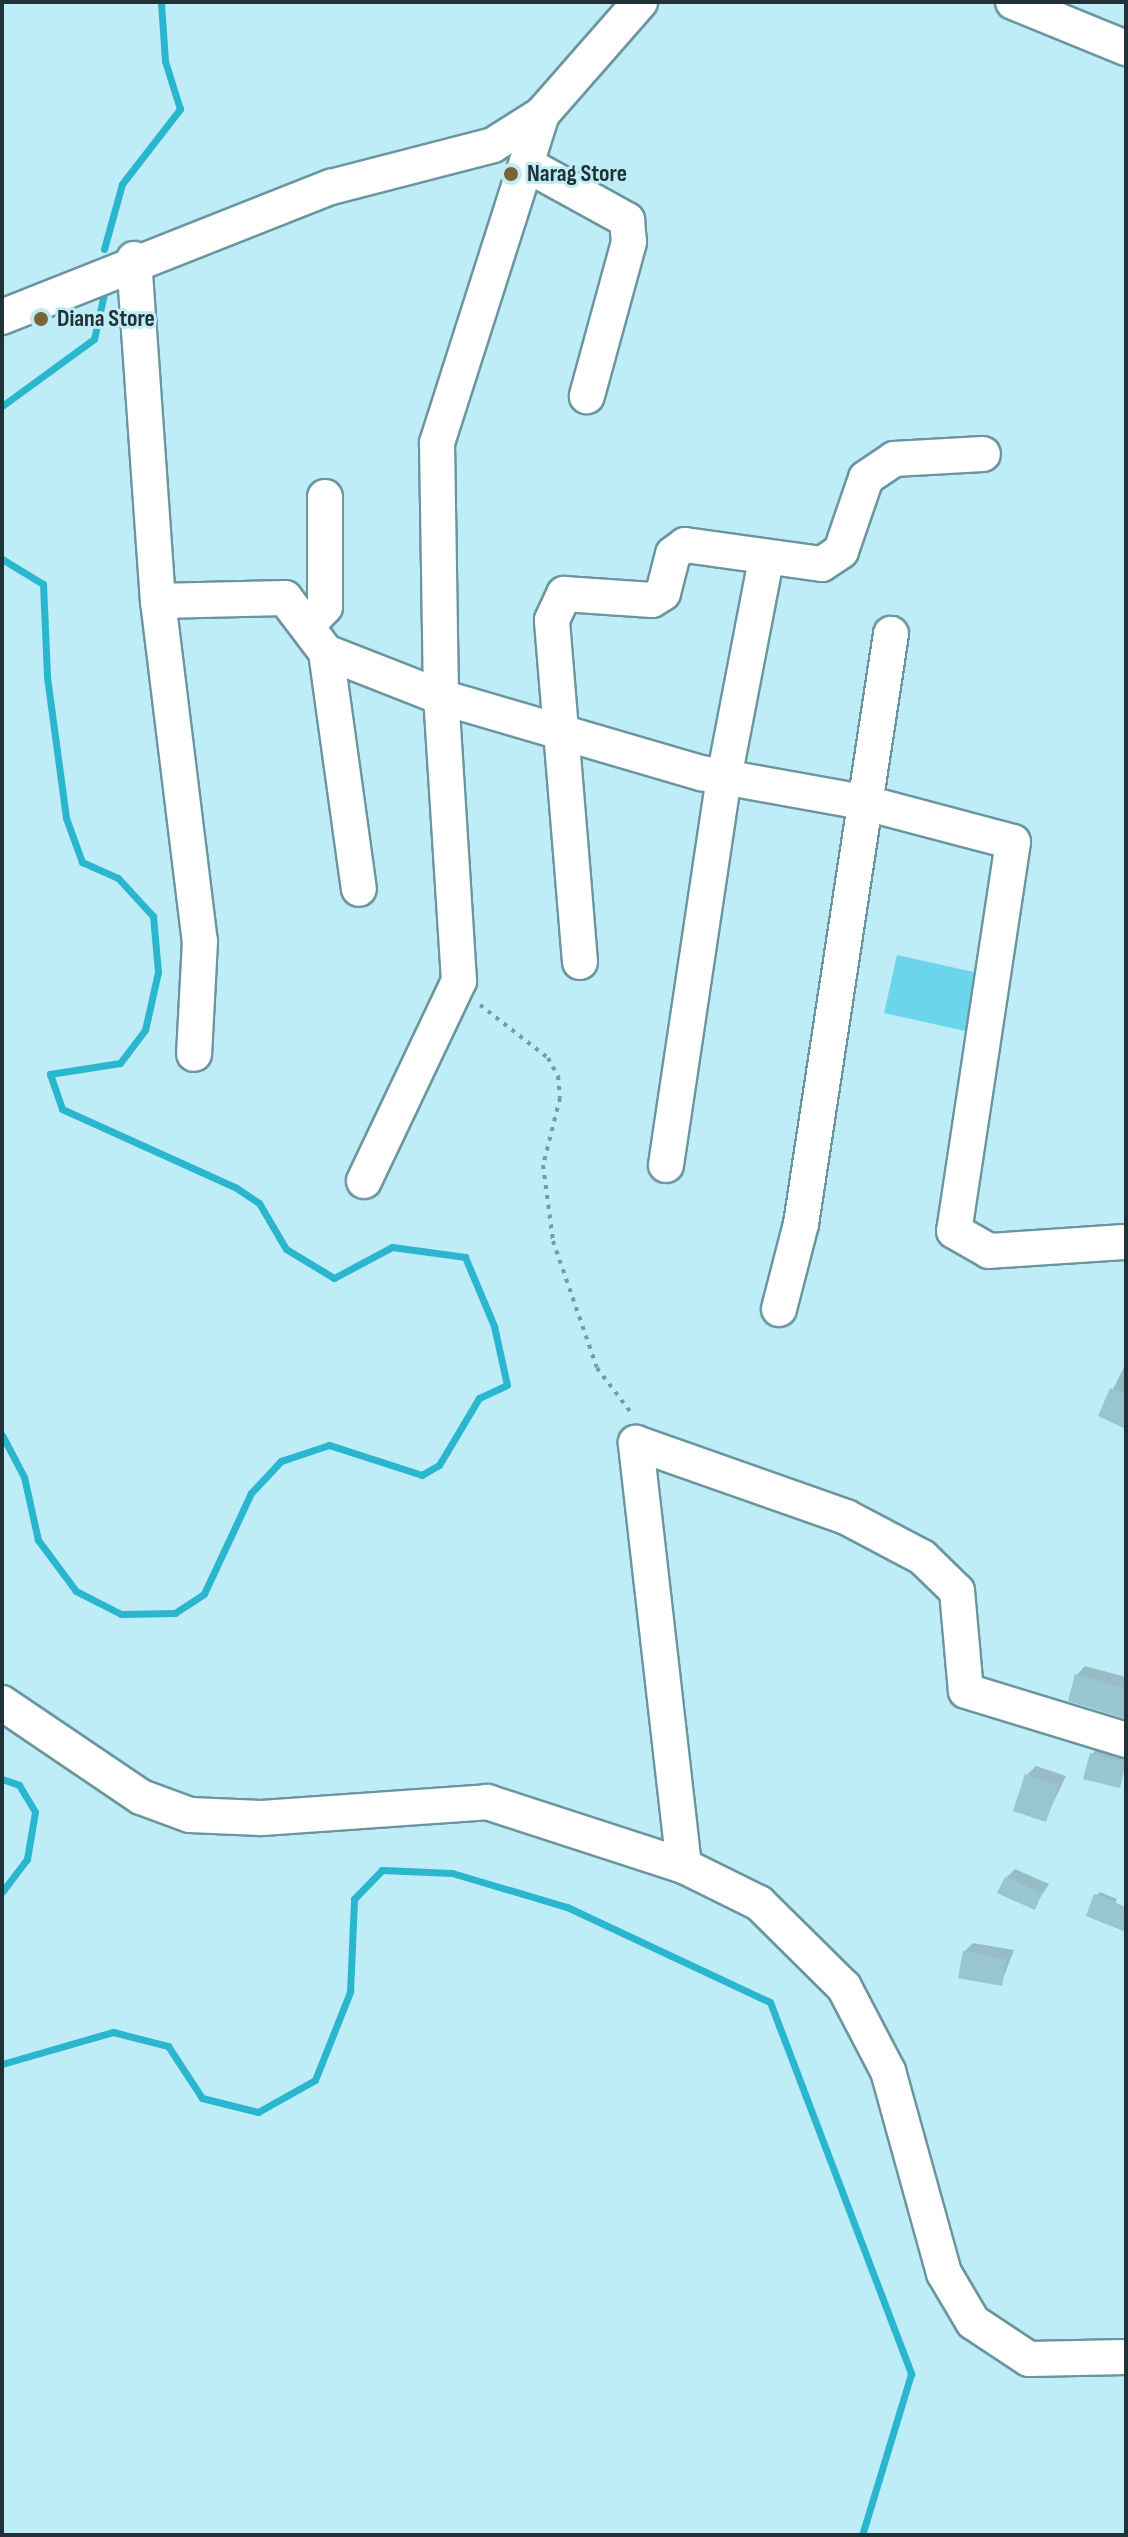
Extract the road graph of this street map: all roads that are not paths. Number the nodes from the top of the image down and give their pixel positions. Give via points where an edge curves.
1 (640, 2) edge
2 (1013, 2) edge
3 (1126, 48) edge
4 (542, 114) junction
5 (531, 167) junction
6 (134, 259) junction
7 (2, 317) edge
8 (587, 396) dead end
9 (983, 454) dead end
10 (325, 497) dead end
11 (766, 560) junction
12 (158, 601) junction
13 (891, 634) dead end
14 (317, 639) junction
15 (441, 697) junction
16 (560, 729) junction
17 (724, 778) junction
18 (862, 802) junction
19 (359, 889) dead end
20 (580, 962) dead end
21 (194, 1054) dead end
22 (666, 1165) dead end
23 (364, 1181) dead end
24 (1126, 1242) edge
25 (779, 1309) dead end
26 (2, 1703) edge
27 (1126, 1740) edge
28 (684, 1866) junction
29 (1126, 2357) edge

1 - 4 street
2 - 3 street
4 - 5 street
4 - 6 street via 493,145 331,187
5 - 8 street via 627,220 629,242
5 - 15 street via 437,443
6 - 7 street
6 - 12 street
9 - 11 street via 894,459 866,478 841,551 822,564
10 - 14 street via 325,607
11 - 16 street via 685,545 673,554 663,593 652,600 564,594 552,620
11 - 17 street
12 - 14 street via 285,598
12 - 21 street via 200,941
13 - 18 street
14 - 15 street
14 - 19 street
15 - 16 street
15 - 23 street via 459,981
16 - 17 street
16 - 20 street
17 - 18 street
17 - 22 street
18 - 24 street via 1013,842 954,1231 989,1251
18 - 25 street via 801,1224
26 - 28 street via 141,1797 190,1815 261,1818 487,1802
27 - 28 street via 966,1691 957,1591 922,1557 846,1517 636,1443
28 - 29 street via 759,1903 844,1987 888,2071 944,2273 973,2322 1029,2359

